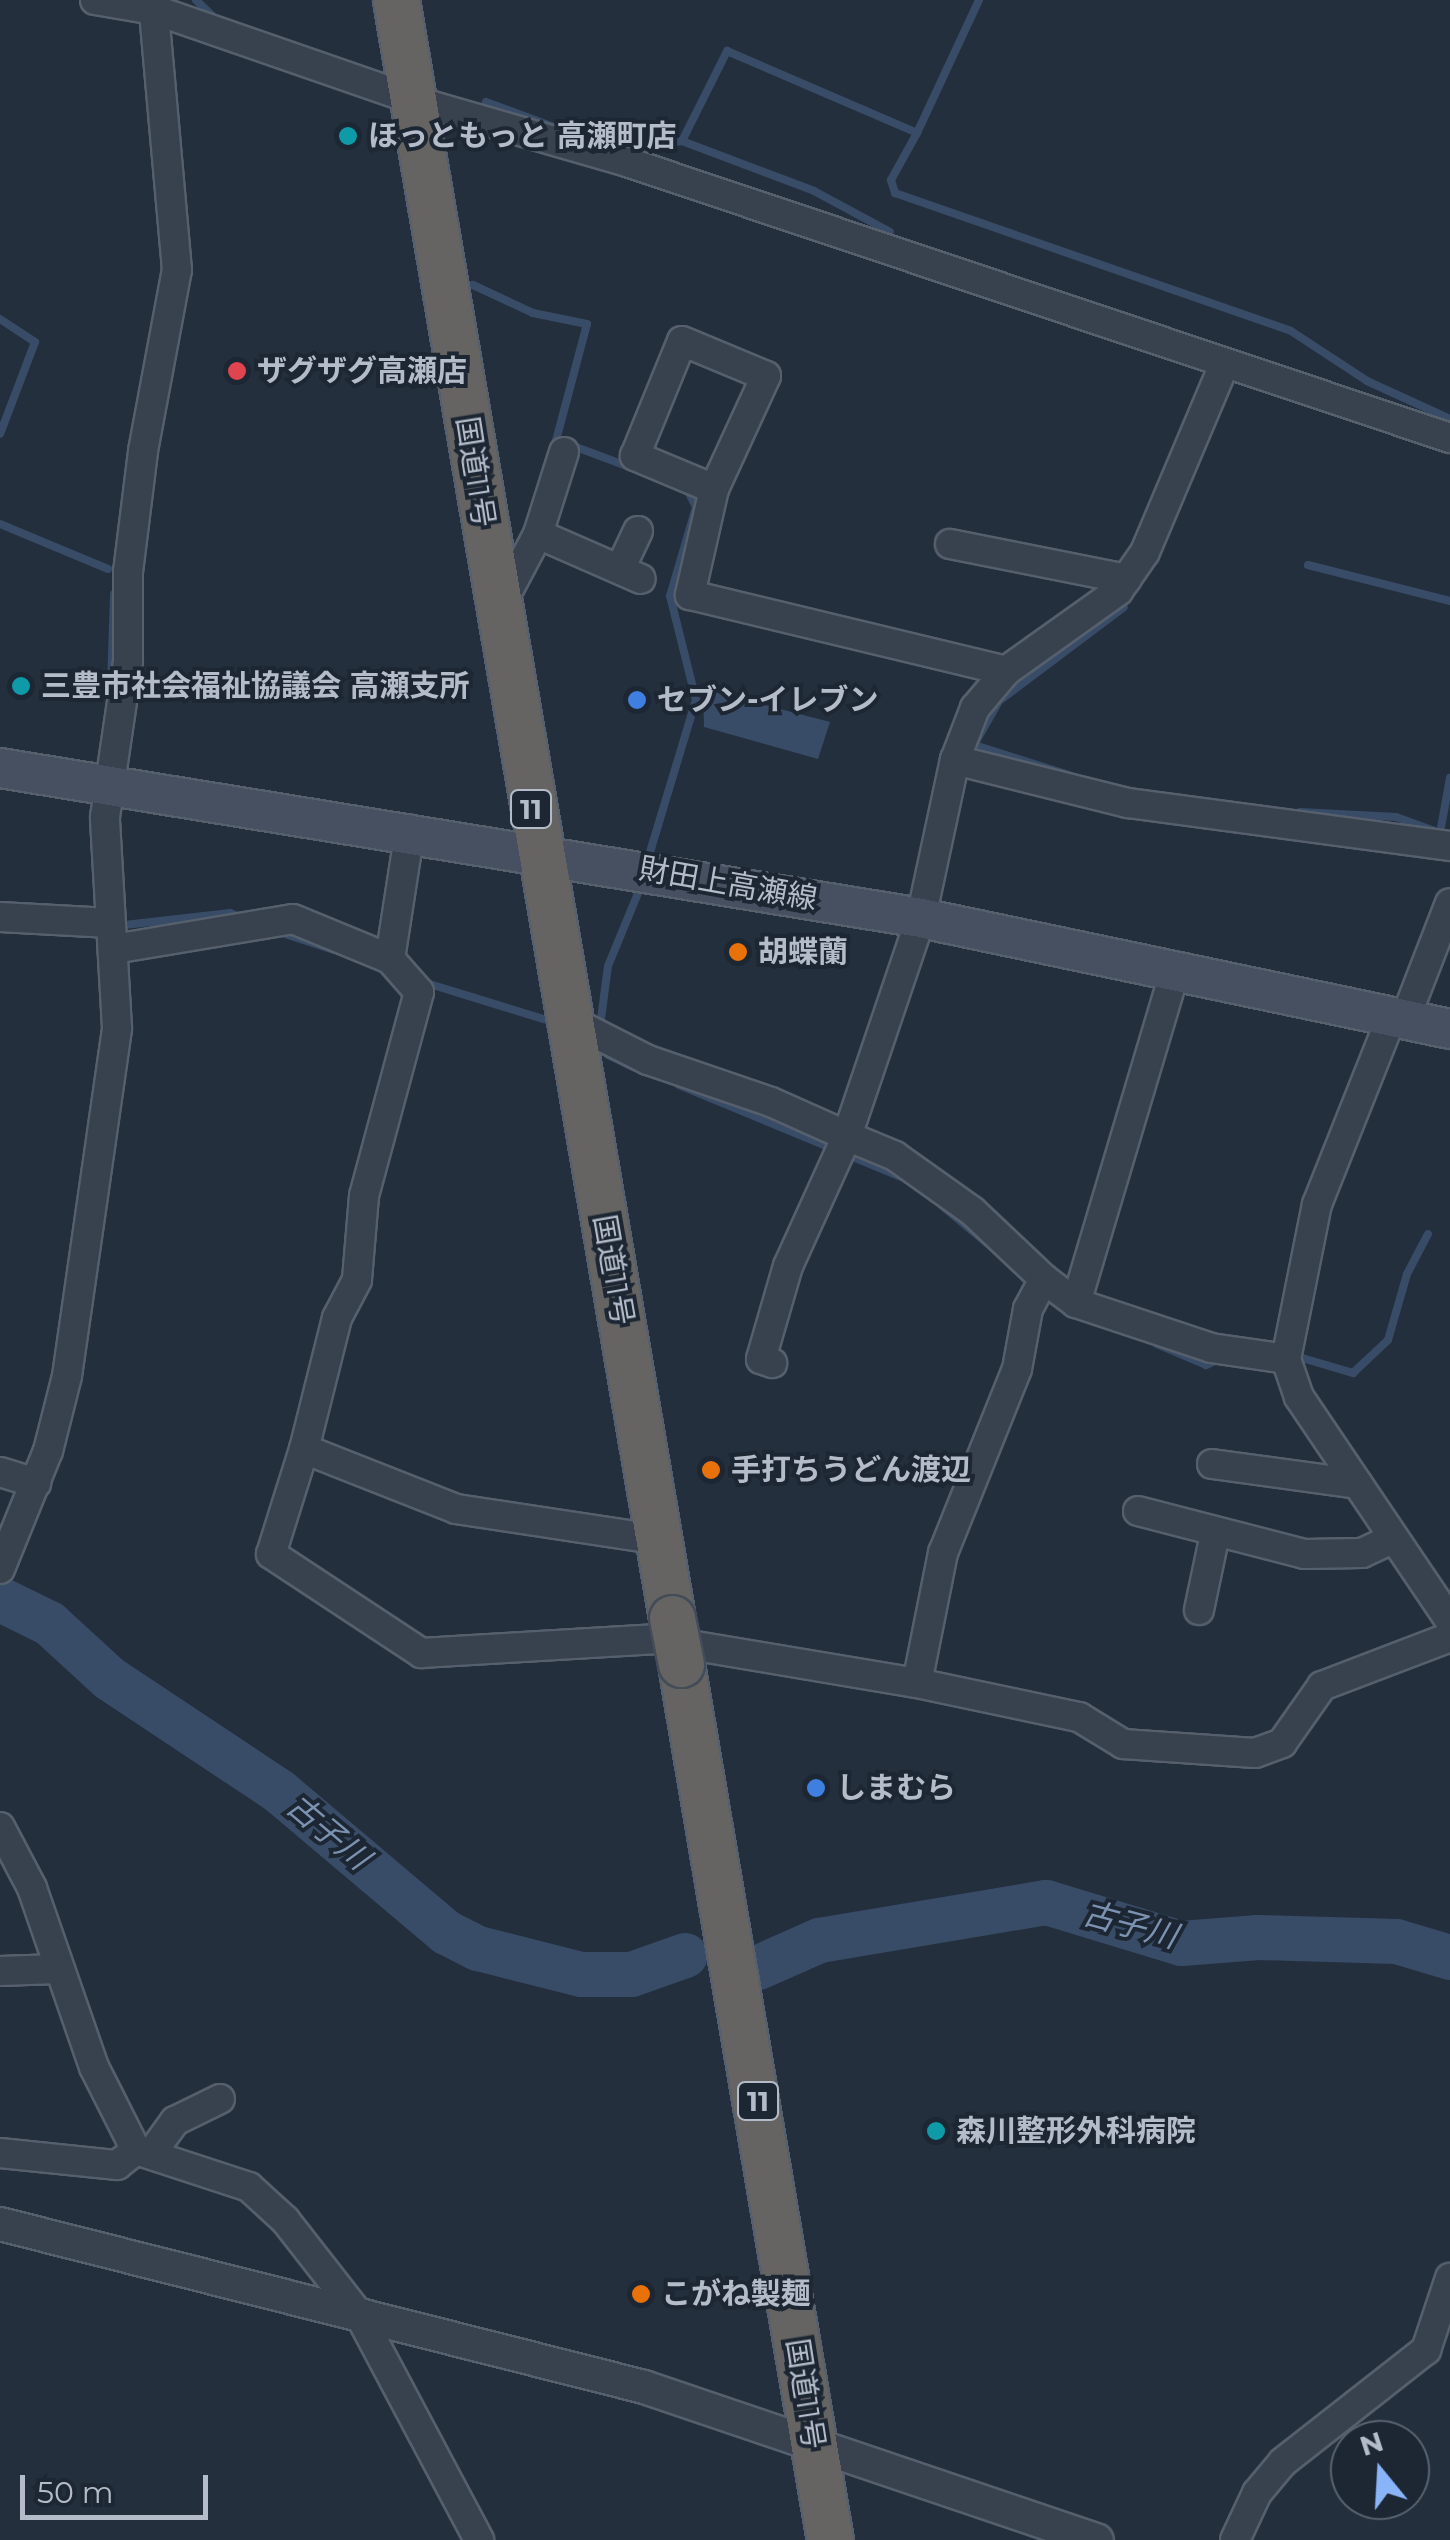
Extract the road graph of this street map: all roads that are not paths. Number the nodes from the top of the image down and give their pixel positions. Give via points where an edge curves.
1 (95, 0) edge
2 (396, 0) edge
3 (154, 5) edge
4 (412, 97) junction
5 (1225, 363) junction
6 (1450, 438) edge
7 (564, 452) dead end
8 (714, 489) junction
9 (638, 531) dead end
10 (538, 534) junction
11 (950, 544) dead end
12 (1127, 579) junction
13 (499, 610) junction
14 (1006, 671) junction
15 (955, 760) junction
16 (0, 768) edge
17 (112, 787) junction
18 (410, 830) junction
19 (1450, 846) edge
20 (538, 852) junction
21 (1450, 903) edge
22 (0, 917) edge
23 (922, 918) junction
24 (112, 936) junction
25 (390, 960) junction
26 (1176, 968) junction
27 (1398, 1017) junction
28 (569, 1020) junction
29 (1450, 1029) edge
30 (847, 1136) junction
31 (1044, 1279) junction
32 (1076, 1303) junction
33 (1286, 1360) junction
34 (772, 1363) dead end
35 (304, 1448) junction
36 (1212, 1464) dead end
37 (0, 1472) edge
38 (36, 1482) junction
39 (1358, 1484) junction
40 (1138, 1511) dead end
41 (1215, 1534) junction
42 (1394, 1538) junction
43 (660, 1540) junction
44 (0, 1568) edge
45 (1199, 1610) dead end
46 (1450, 1620) edge
47 (1450, 1637) edge
48 (917, 1682) junction
49 (0, 1827) edge
50 (56, 1969) junction
51 (0, 1972) edge
52 (220, 2098) dead end
53 (144, 2152) junction
54 (0, 2153) edge
55 (0, 2224) edge
56 (1450, 2278) edge
57 (360, 2316) junction
58 (812, 2442) junction
59 (479, 2540) edge
60 (830, 2540) edge
61 (1097, 2540) edge
62 (1235, 2540) edge

1 - 3 street
2 - 4 highway, 国道11号 / 11
3 - 4 street
3 - 17 street via 177,270 128,572 128,660
4 - 5 street via 911,254
4 - 13 highway, 国道11号 / 11
5 - 6 street
5 - 12 street via 1176,484
7 - 10 street
8 - 8 street via 766,376 682,341 635,456
8 - 14 street via 690,595
9 - 10 street via 631,574
10 - 13 street
11 - 12 street
12 - 14 street via 1075,626
13 - 20 highway, 国道11号 / 11
14 - 15 street via 975,708
15 - 19 street via 1128,803
15 - 23 street
16 - 17 main road, 財田上高瀬線
17 - 18 main road, 財田上高瀬線
17 - 24 street via 105,817
18 - 20 main road, 財田上高瀬線
18 - 25 street
20 - 23 main road, 財田上高瀬線
20 - 28 highway, 国道11号 / 11
21 - 27 street
22 - 24 street
23 - 26 main road, 財田上高瀬線
23 - 30 street
24 - 25 street via 293,919
24 - 38 street via 117,1028 66,1376
25 - 35 street via 419,992 364,1196 357,1280 338,1318
26 - 27 main road, 財田上高瀬線
26 - 32 street
27 - 29 main road, 財田上高瀬線
27 - 33 street via 1318,1204
28 - 30 street via 648,1060
28 - 43 highway, 国道11号 / 11
30 - 31 street via 894,1156 972,1210
30 - 34 street via 788,1266 761,1359
31 - 32 street
31 - 48 street via 1028,1309 1017,1369 944,1553
32 - 33 street via 1211,1348
33 - 39 street via 1299,1398
35 - 43 street via 456,1509
35 - 48 street via 271,1554 421,1653 654,1639
36 - 39 street
37 - 38 street
38 - 44 street
39 - 42 street
40 - 41 street
41 - 42 street via 1304,1554 1362,1552
41 - 45 street
42 - 46 street
43 - 58 highway, 国道11号 / 11, bridge
47 - 48 street via 1322,1686 1282,1743 1256,1754 1124,1744 1079,1717
49 - 50 street via 32,1888
50 - 51 street
50 - 53 street via 94,2067
52 - 53 street via 175,2121
53 - 54 street via 117,2165
53 - 57 street via 249,2188 285,2220
55 - 57 street
56 - 62 street via 1426,2350 1283,2462 1257,2493
57 - 58 street via 644,2387
57 - 59 street
58 - 60 highway, 国道11号 / 11
58 - 61 street

